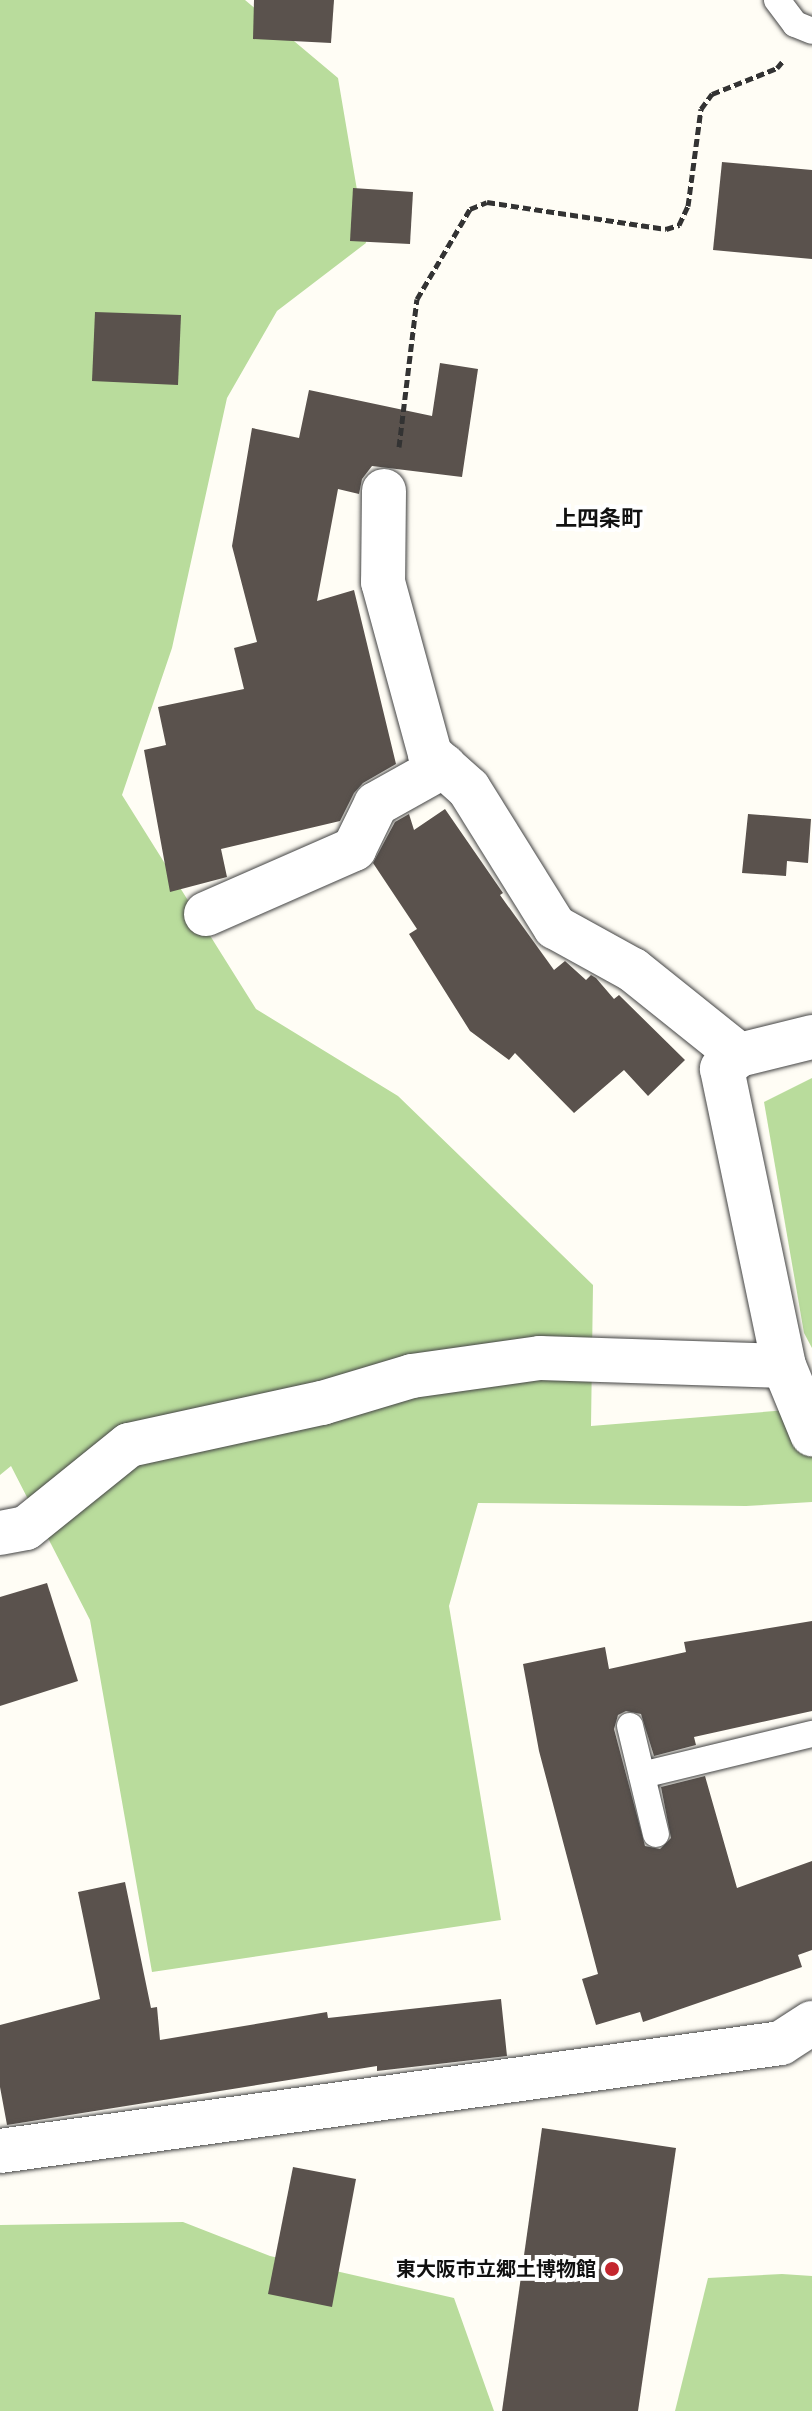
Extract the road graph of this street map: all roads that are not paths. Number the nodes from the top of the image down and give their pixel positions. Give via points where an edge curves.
1 (777, 0) edge
2 (810, 30) edge
3 (384, 491) road end
4 (444, 766) junction
5 (206, 914) dead end
6 (812, 1037) edge
7 (739, 1055) junction
8 (784, 1366) junction
9 (812, 1434) edge
10 (0, 1533) edge
11 (630, 1726) dead end
12 (812, 1734) edge
13 (642, 1775) junction
14 (656, 1834) dead end
15 (812, 2023) edge
16 (0, 2151) edge

1 - 2 lane via 795,24
3 - 4 street via 383,582 430,754
4 - 5 street via 376,804 354,849
4 - 7 street via 469,789 555,927 633,970
6 - 7 street
7 - 8 street via 722,1069
8 - 9 street
8 - 10 street via 540,1358 412,1376 322,1403 129,1445 26,1528
11 - 13 lane
12 - 13 lane
13 - 14 lane
15 - 16 street via 781,2043

